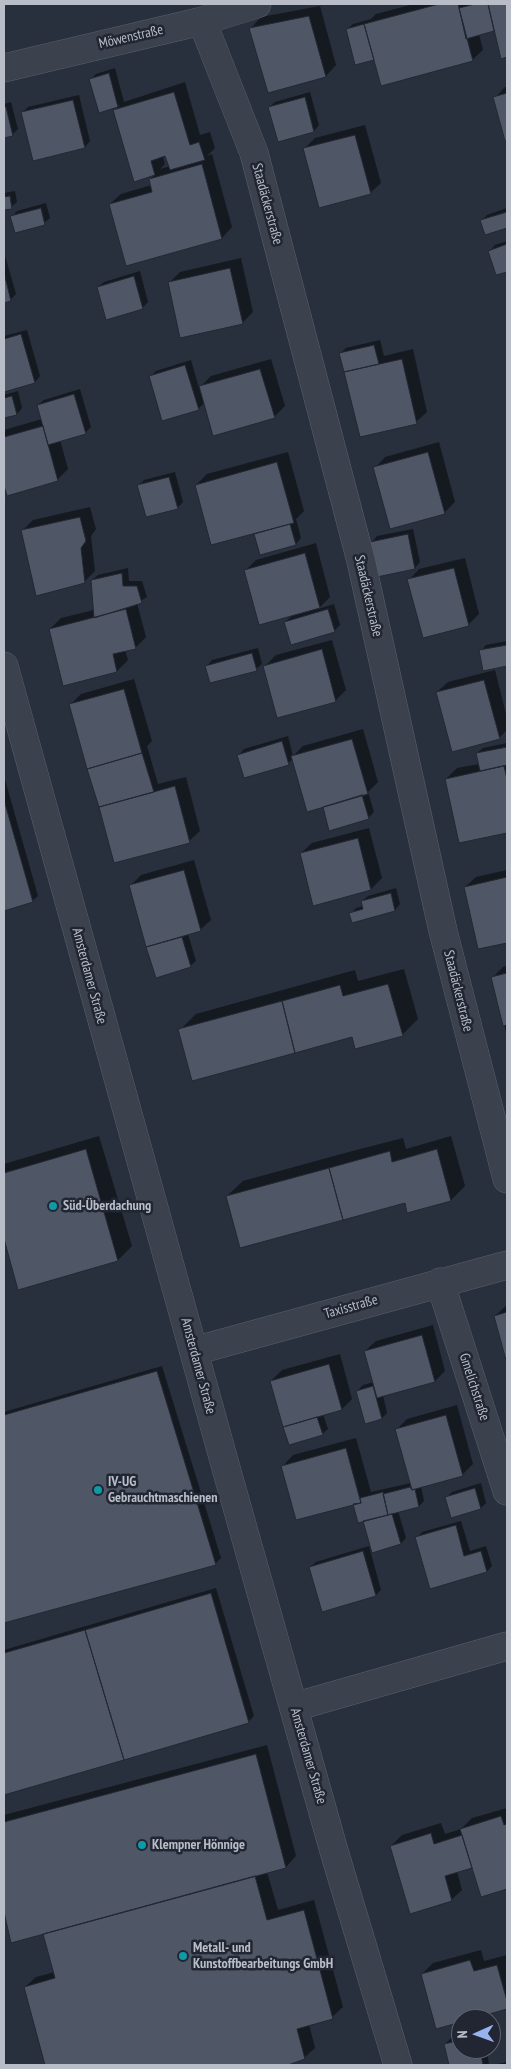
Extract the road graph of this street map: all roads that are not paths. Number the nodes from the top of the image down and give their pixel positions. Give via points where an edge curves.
1 (257, 4) edge
2 (202, 21) junction
3 (4, 68) edge
4 (4, 666) edge
5 (507, 1179) edge
6 (507, 1265) edge
7 (440, 1282) junction
8 (194, 1351) junction
9 (507, 1491) edge
10 (507, 1646) edge
11 (294, 1707) junction
12 (398, 2065) edge

1 - 2 street, Möwenstraße
2 - 3 street, Möwenstraße
2 - 5 street, Staadäckerstraße via 254,153 361,561 443,931
4 - 8 street, Amsterdamer Straße
6 - 7 street, Taxisstraße
7 - 8 street, Taxisstraße
7 - 9 street, Gmelichstraße
8 - 11 street, Amsterdamer Straße
10 - 11 street
11 - 12 street, Amsterdamer Straße

